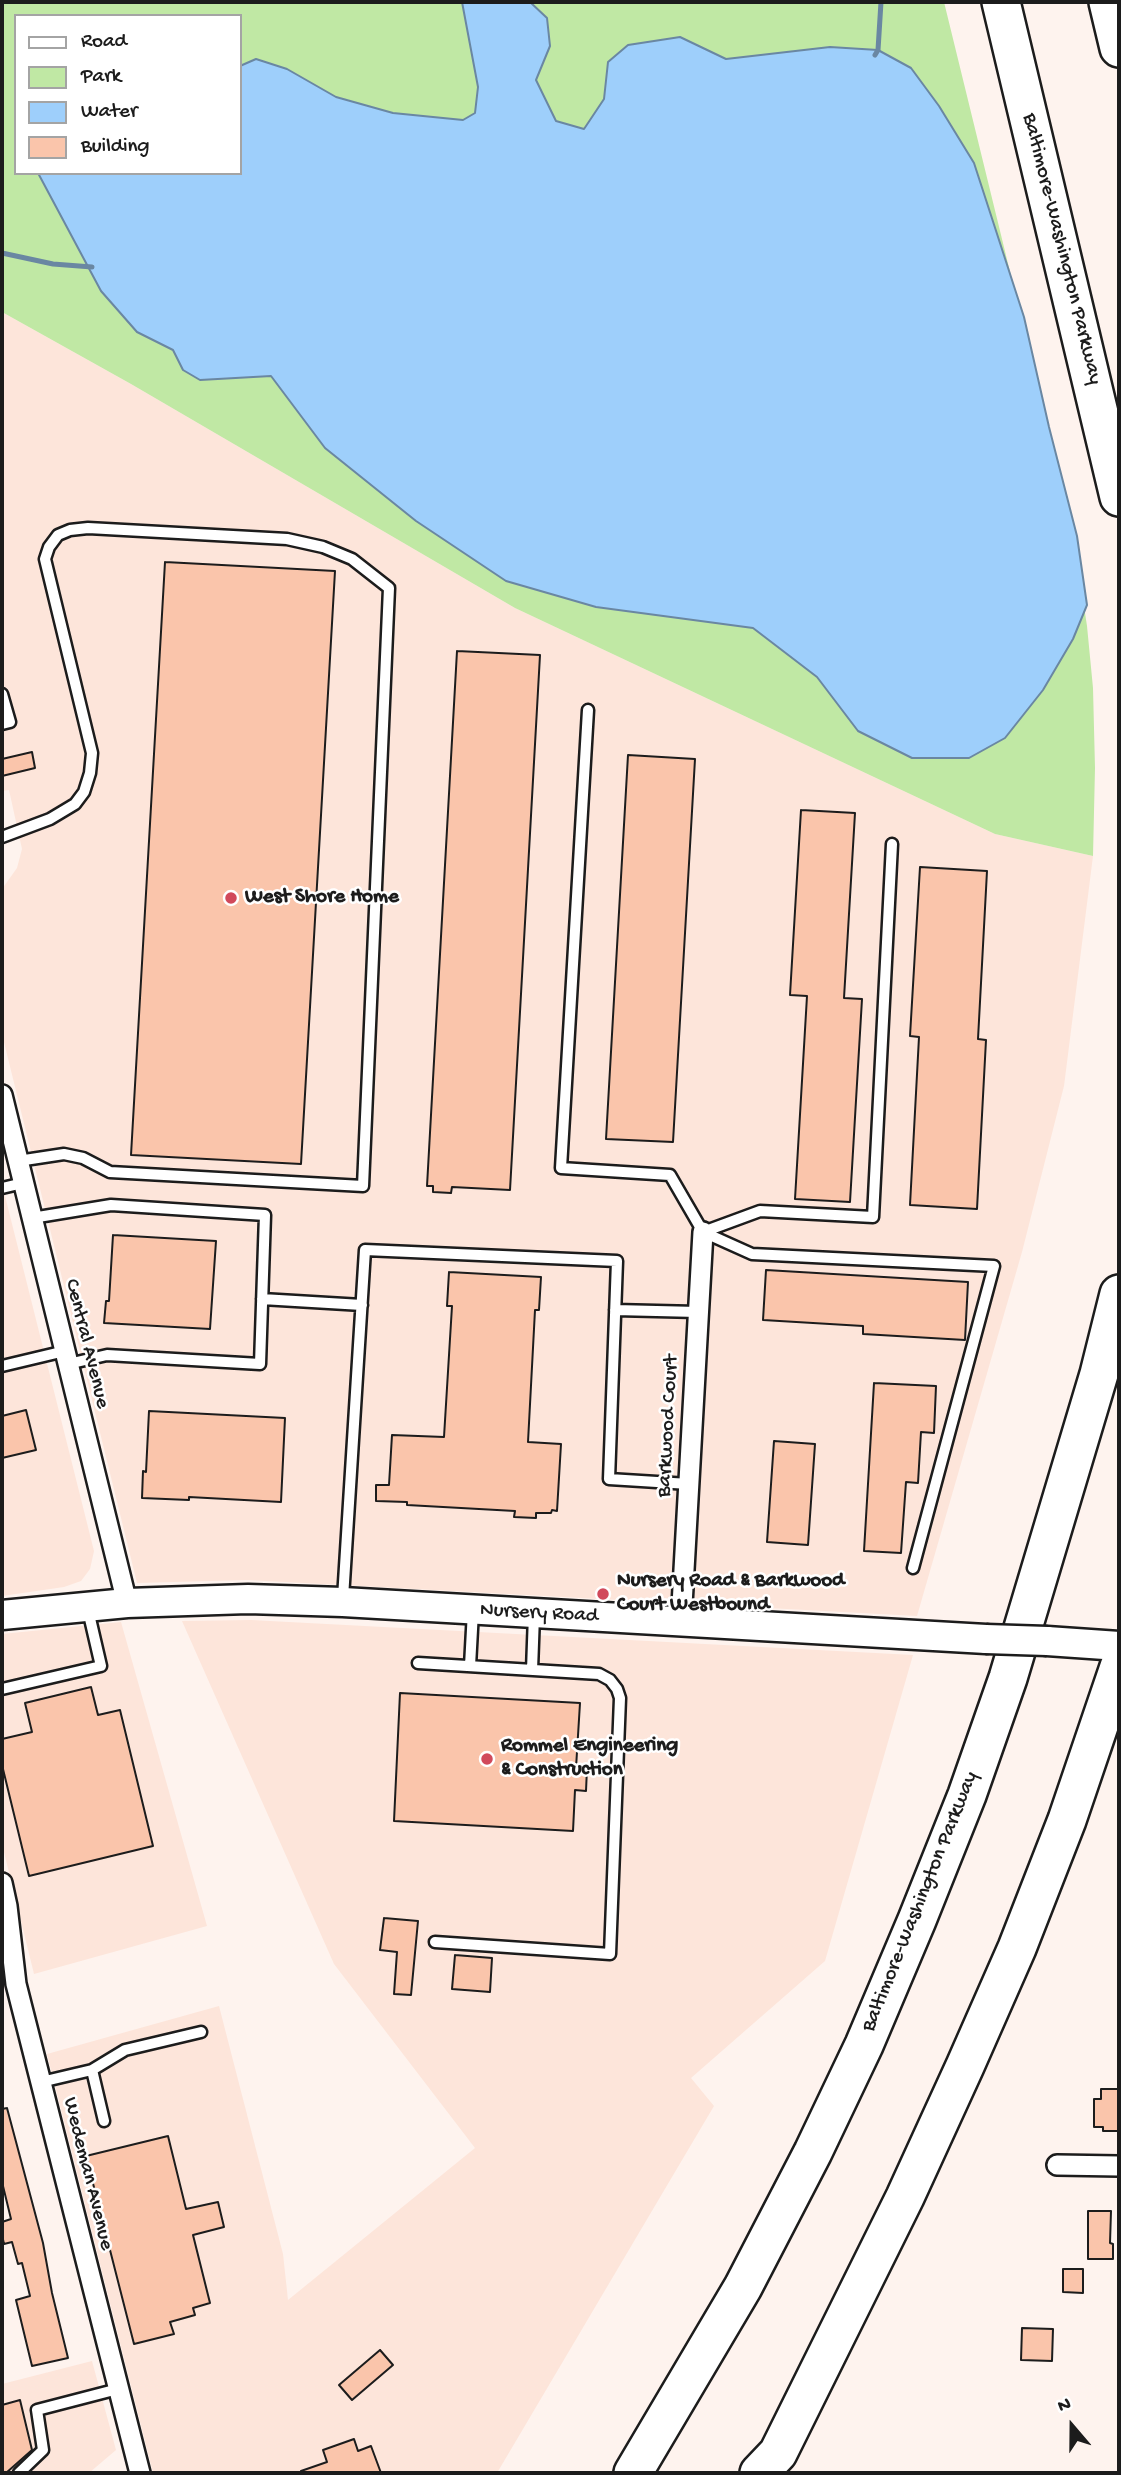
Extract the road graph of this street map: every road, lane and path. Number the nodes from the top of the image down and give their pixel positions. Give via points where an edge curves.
1 (1001, 2) edge
2 (1108, 2) edge
3 (1119, 48) edge
4 (1119, 497) edge
5 (2, 694) edge
6 (588, 710) dead end
7 (2, 724) edge
8 (2, 837) edge
9 (892, 845) dead end
10 (3, 1105) edge
11 (18, 1161) junction
12 (23, 1183) junction
13 (2, 1188) edge
14 (32, 1218) junction
15 (703, 1232) junction
16 (1119, 1294) edge
17 (262, 1299) junction
18 (362, 1306) junction
19 (615, 1310) junction
20 (698, 1312) junction
21 (66, 1357) junction
22 (2, 1366) edge
23 (689, 1483) junction
24 (913, 1568) dead end
25 (343, 1602) junction
26 (127, 1603) junction
27 (87, 1606) junction
28 (473, 1610) junction
29 (534, 1614) junction
30 (2, 1615) edge
31 (681, 1623) junction
32 (1119, 1646) edge
33 (418, 1663) dead end
34 (470, 1667) junction
35 (1119, 1667) edge
36 (532, 1670) junction
37 (2, 1689) edge
38 (2, 1883) edge
39 (435, 1942) dead end
40 (201, 2032) dead end
41 (92, 2070) junction
42 (41, 2082) junction
43 (104, 2121) dead end
44 (1058, 2165) dead end
45 (1119, 2166) edge
46 (118, 2389) junction
47 (768, 2467) edge
48 (19, 2473) edge
49 (140, 2473) edge
50 (633, 2473) edge

1 - 4 highway, Baltimore-Washington Parkway
2 - 3 highway
5 - 7 lane via 10,722
6 - 15 lane via 561,1168 670,1175
8 - 11 lane via 75,804 90,774 92,752 47,576 45,559 58,535 88,528 287,539 352,559 388,588 363,1186 110,1172 64,1154
9 - 15 lane via 873,1217 760,1211
10 - 11 street, Central Avenue
11 - 12 street, Central Avenue
12 - 13 lane
12 - 14 street, Central Avenue
14 - 17 lane via 111,1205 265,1215
14 - 21 street, Central Avenue
15 - 20 street, Barkwood Court
15 - 24 lane via 752,1254 994,1266
16 - 50 highway, Baltimore-Washington Parkway via 1008,1678 917,1920 814,2152 743,2287
17 - 18 lane
17 - 21 lane via 260,1363
18 - 19 lane via 365,1251 617,1261
18 - 25 lane
19 - 20 lane
19 - 23 lane via 609,1479
20 - 23 street, Barkwood Court
21 - 22 lane
21 - 26 street, Central Avenue
23 - 31 street, Barkwood Court
25 - 26 main road, Nursery Road
25 - 28 main road, Nursery Road
26 - 27 main road, Nursery Road
27 - 30 main road, Nursery Road
27 - 37 lane via 102,1667
28 - 29 main road, Nursery Road
28 - 34 lane
29 - 31 main road, Nursery Road
29 - 36 lane
31 - 32 main road, Nursery Road, bridge
33 - 34 lane
34 - 36 lane
35 - 47 highway via 1017,1948 905,2197
36 - 39 lane via 599,1674 610,1680 620,1698 610,1954
38 - 42 street, Wedeman Avenue via 16,1984
40 - 41 lane via 125,2050
41 - 42 lane
41 - 43 lane
42 - 46 street, Wedeman Avenue
44 - 45 street
46 - 48 lane via 37,2410 43,2450
46 - 49 street, Wedeman Avenue

